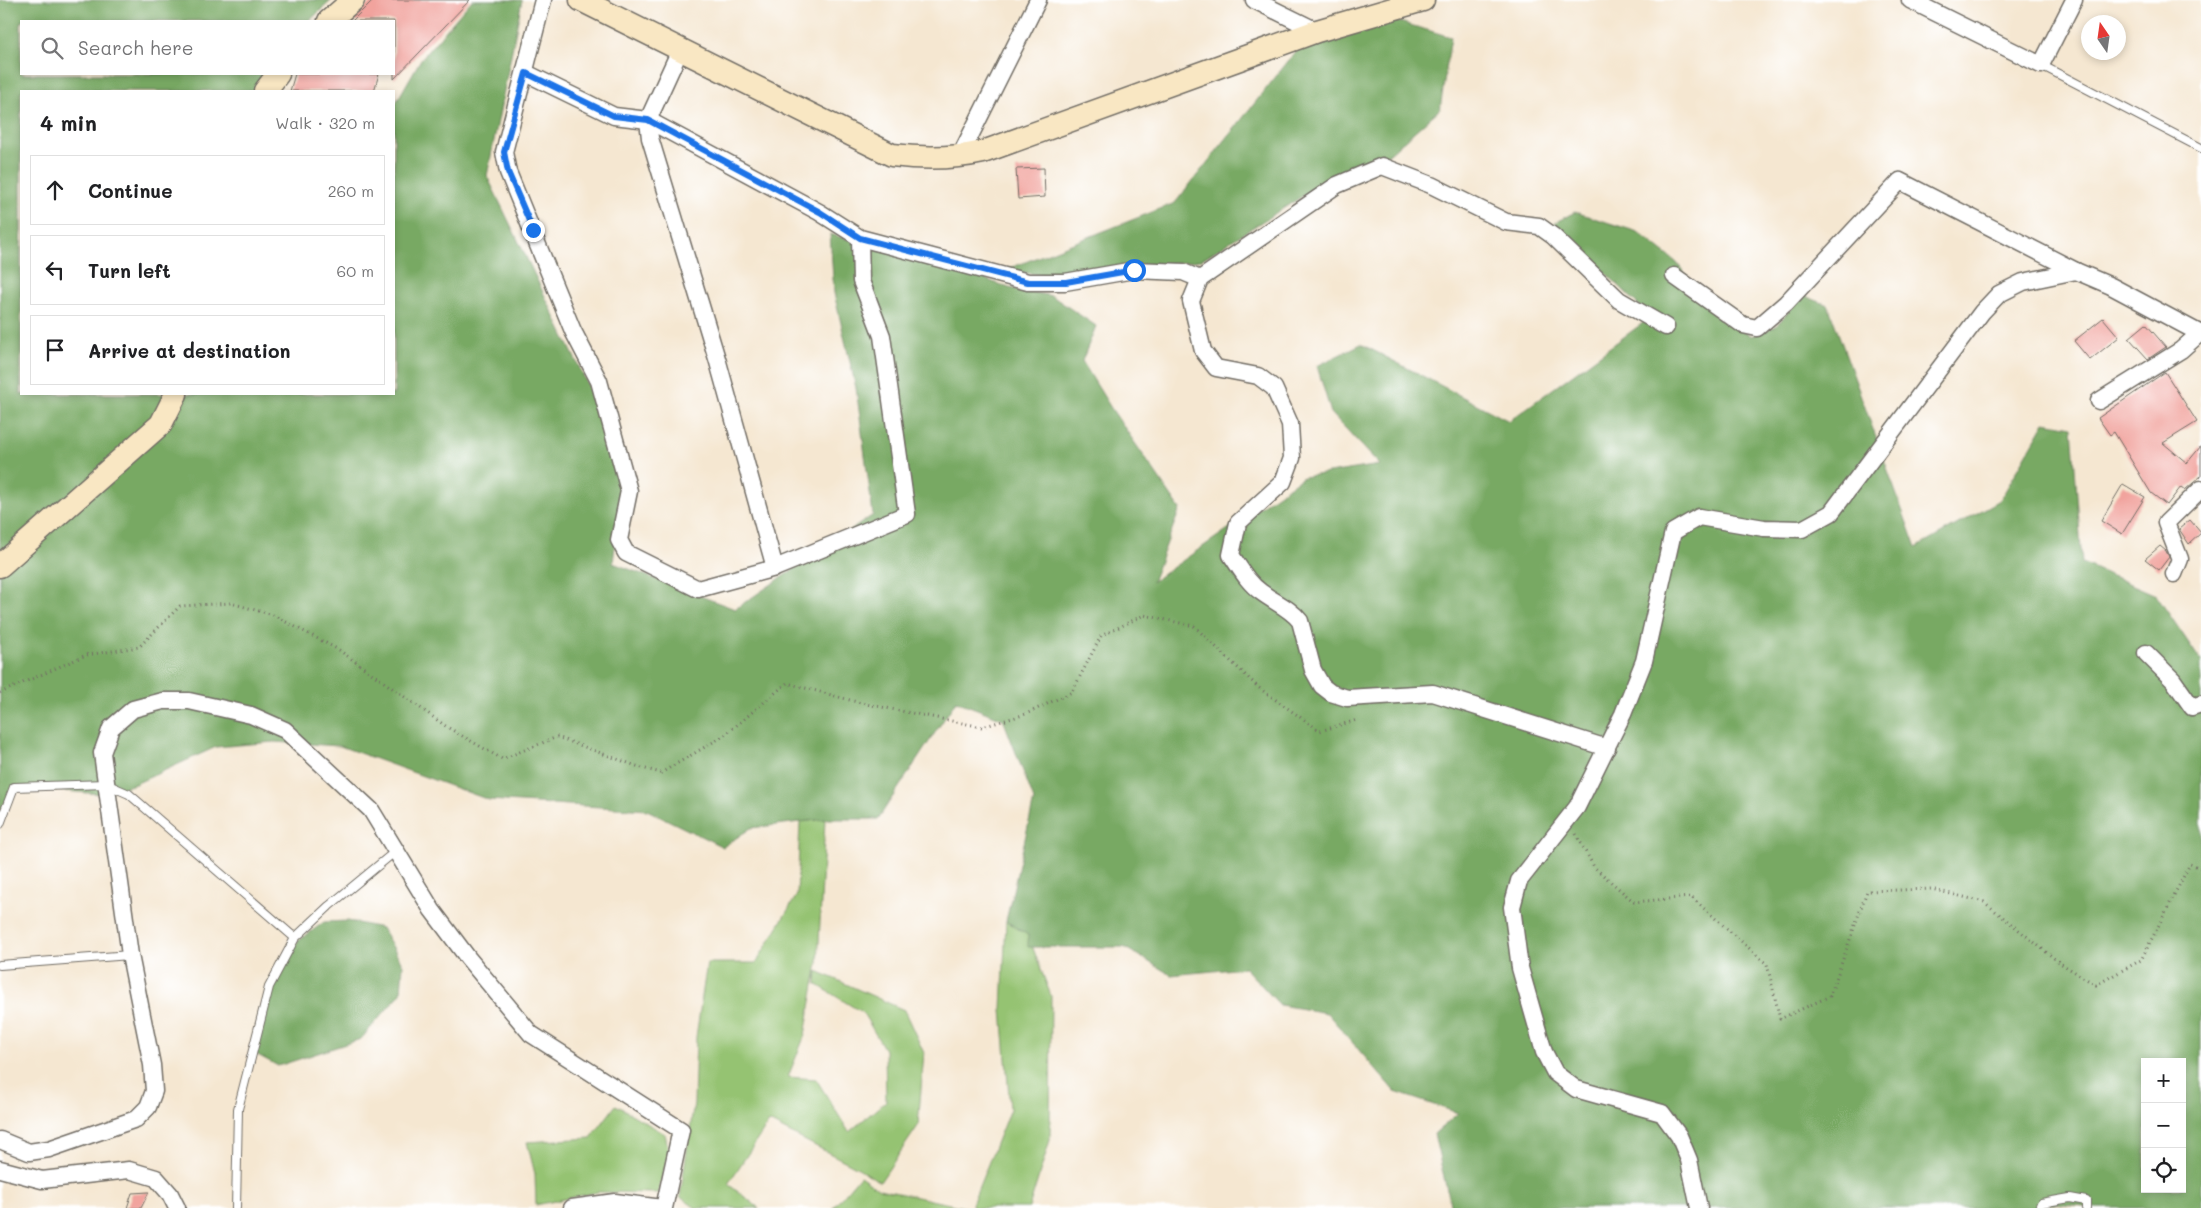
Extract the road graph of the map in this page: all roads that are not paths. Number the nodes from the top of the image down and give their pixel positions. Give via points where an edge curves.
1 (353, 0) edge
2 (543, 0) edge
3 (581, 0) edge
4 (1038, 0) edge
5 (1254, 0) edge
6 (1423, 0) edge
7 (1910, 0) edge
8 (2074, 0) edge
9 (330, 20) edge
10 (1317, 31) junction
11 (680, 50) junction
12 (2041, 65) junction
13 (526, 73) junction
14 (277, 75) edge
15 (266, 90) edge
16 (648, 120) junction
17 (2201, 148) edge
18 (959, 158) junction
19 (860, 238) junction
20 (2076, 271) junction
21 (1674, 276) dead end
22 (1200, 279) junction
23 (1666, 327) dead end
24 (2200, 334) edge
25 (176, 395) edge
26 (2099, 401) dead end
27 (2201, 489) edge
28 (1, 563) edge
29 (775, 568) junction
30 (2174, 574) dead end
31 (2146, 653) dead end
32 (2201, 704) edge
33 (1607, 748) junction
34 (106, 784) junction
35 (0, 824) edge
36 (397, 850) junction
37 (295, 938) junction
38 (130, 955) junction
39 (0, 965) edge
40 (0, 1140) edge
41 (0, 1168) edge
42 (177, 1208) edge
43 (236, 1208) edge
44 (572, 1208) edge
45 (663, 1208) edge
46 (1699, 1208) edge
47 (2039, 1208) edge
48 (2086, 1208) edge

1 - 9 street
2 - 13 street
3 - 11 street
4 - 18 street
5 - 10 street
6 - 10 street
7 - 12 street
8 - 12 street
10 - 18 street
11 - 16 street
11 - 18 street via 892,155
12 - 17 lane
13 - 16 street via 614,116
13 - 29 street via 504,152 508,172 574,331 599,381 629,491 620,540 626,553 698,589
14 - 15 street
16 - 19 street via 820,212
16 - 29 street via 650,138 718,362
19 - 22 street via 1028,282 1066,282 1134,270 1184,272
19 - 29 street via 861,281 882,336 907,514
20 - 21 street via 1900,181 1786,303 1757,328 1743,325
20 - 24 street
20 - 33 street via 2023,282 2000,294 1831,513 1802,529 1764,528 1700,517 1673,532 1644,661
22 - 23 street via 1337,185 1382,166 1431,184 1506,222 1539,226 1619,300
22 - 33 street via 1191,301 1203,351 1216,368 1258,376 1274,388 1290,424 1292,458 1283,482 1238,523 1231,555 1245,577 1260,592 1300,621 1313,670 1322,686 1347,698 1433,693
24 - 26 street via 2181,350
25 - 28 street via 161,424
27 - 30 street via 2166,523 2180,559
31 - 32 street via 2173,680 2192,707
33 - 46 street via 1577,807 1519,882 1512,907 1520,968 1544,1052 1554,1073 1576,1089 1662,1113 1679,1136 1689,1160
34 - 35 lane via 14,787
34 - 36 street via 102,753 111,728 133,709 163,701 189,701 251,715 285,730 331,772 371,810
34 - 37 lane via 129,794
34 - 38 street
36 - 37 lane
36 - 45 street via 432,910 531,1034 681,1130
37 - 43 lane via 269,987 238,1109
38 - 39 lane
38 - 40 street via 152,1066 154,1090 148,1107 136,1118 48,1149 29,1152
41 - 42 street via 42,1180 129,1170 156,1178
44 - 45 street via 615,1202
47 - 48 lane via 2041,1203 2070,1198 2086,1201

